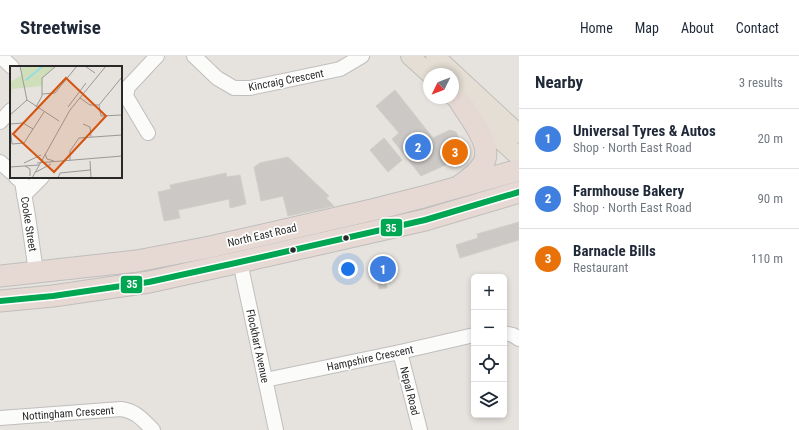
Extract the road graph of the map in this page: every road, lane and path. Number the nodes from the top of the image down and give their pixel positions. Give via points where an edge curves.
1 (0, 56) edge
2 (157, 56) edge
3 (194, 56) edge
4 (362, 56) edge
5 (410, 56) edge
6 (436, 56) edge
7 (11, 66) edge
8 (423, 68) edge
9 (459, 101) edge
10 (459, 102) edge
11 (488, 105) junction
12 (10, 111) edge
13 (519, 121) edge
14 (0, 122) edge
15 (148, 133) dead end
16 (519, 134) edge
17 (519, 158) edge
18 (0, 162) edge
19 (519, 170) edge
20 (10, 171) edge
21 (17, 178) edge
22 (41, 178) edge
23 (460, 187) junction
24 (519, 192) edge
25 (24, 195) junction
26 (493, 199) junction
27 (519, 200) edge
28 (256, 236) junction
29 (210, 247) junction
30 (240, 262) junction
31 (36, 272) junction
32 (0, 276) edge
33 (0, 301) edge
34 (507, 334) edge
35 (471, 336) edge
36 (519, 339) edge
37 (400, 352) junction
38 (265, 380) junction
39 (0, 418) edge
40 (153, 430) edge
41 (276, 430) edge
42 (420, 430) edge

1 - 7 street
2 - 15 street via 128,87 126,96
3 - 4 street, Kincraig Crescent via 217,78 234,88 250,88 340,69
5 - 8 main road
6 - 11 main road
9 - 17 main road
10 - 23 highway via 484,142 486,150 486,157 481,166
11 - 13 main road
11 - 16 main road
12 - 14 street
18 - 20 street
19 - 23 highway, North East Road
21 - 25 street, Cooke Street via 22,182
22 - 25 street
23 - 28 highway, North East Road
24 - 26 highway, North East Road
25 - 31 street, Cooke Street
26 - 27 highway
26 - 30 highway, North East Road via 425,220
28 - 29 highway, North East Road
28 - 30 highway
29 - 30 highway via 226,252
29 - 31 highway, North East Road via 137,262
30 - 33 highway, North East Road via 149,282
30 - 38 street, Flockhart Avenue
31 - 32 highway, North East Road
34 - 36 street
35 - 37 street, Hampshire Crescent
37 - 38 street, Hampshire Crescent
37 - 42 street, Nepal Road
38 - 41 street, Flockhart Avenue
39 - 40 street, Nottingham Crescent via 121,409 135,413

